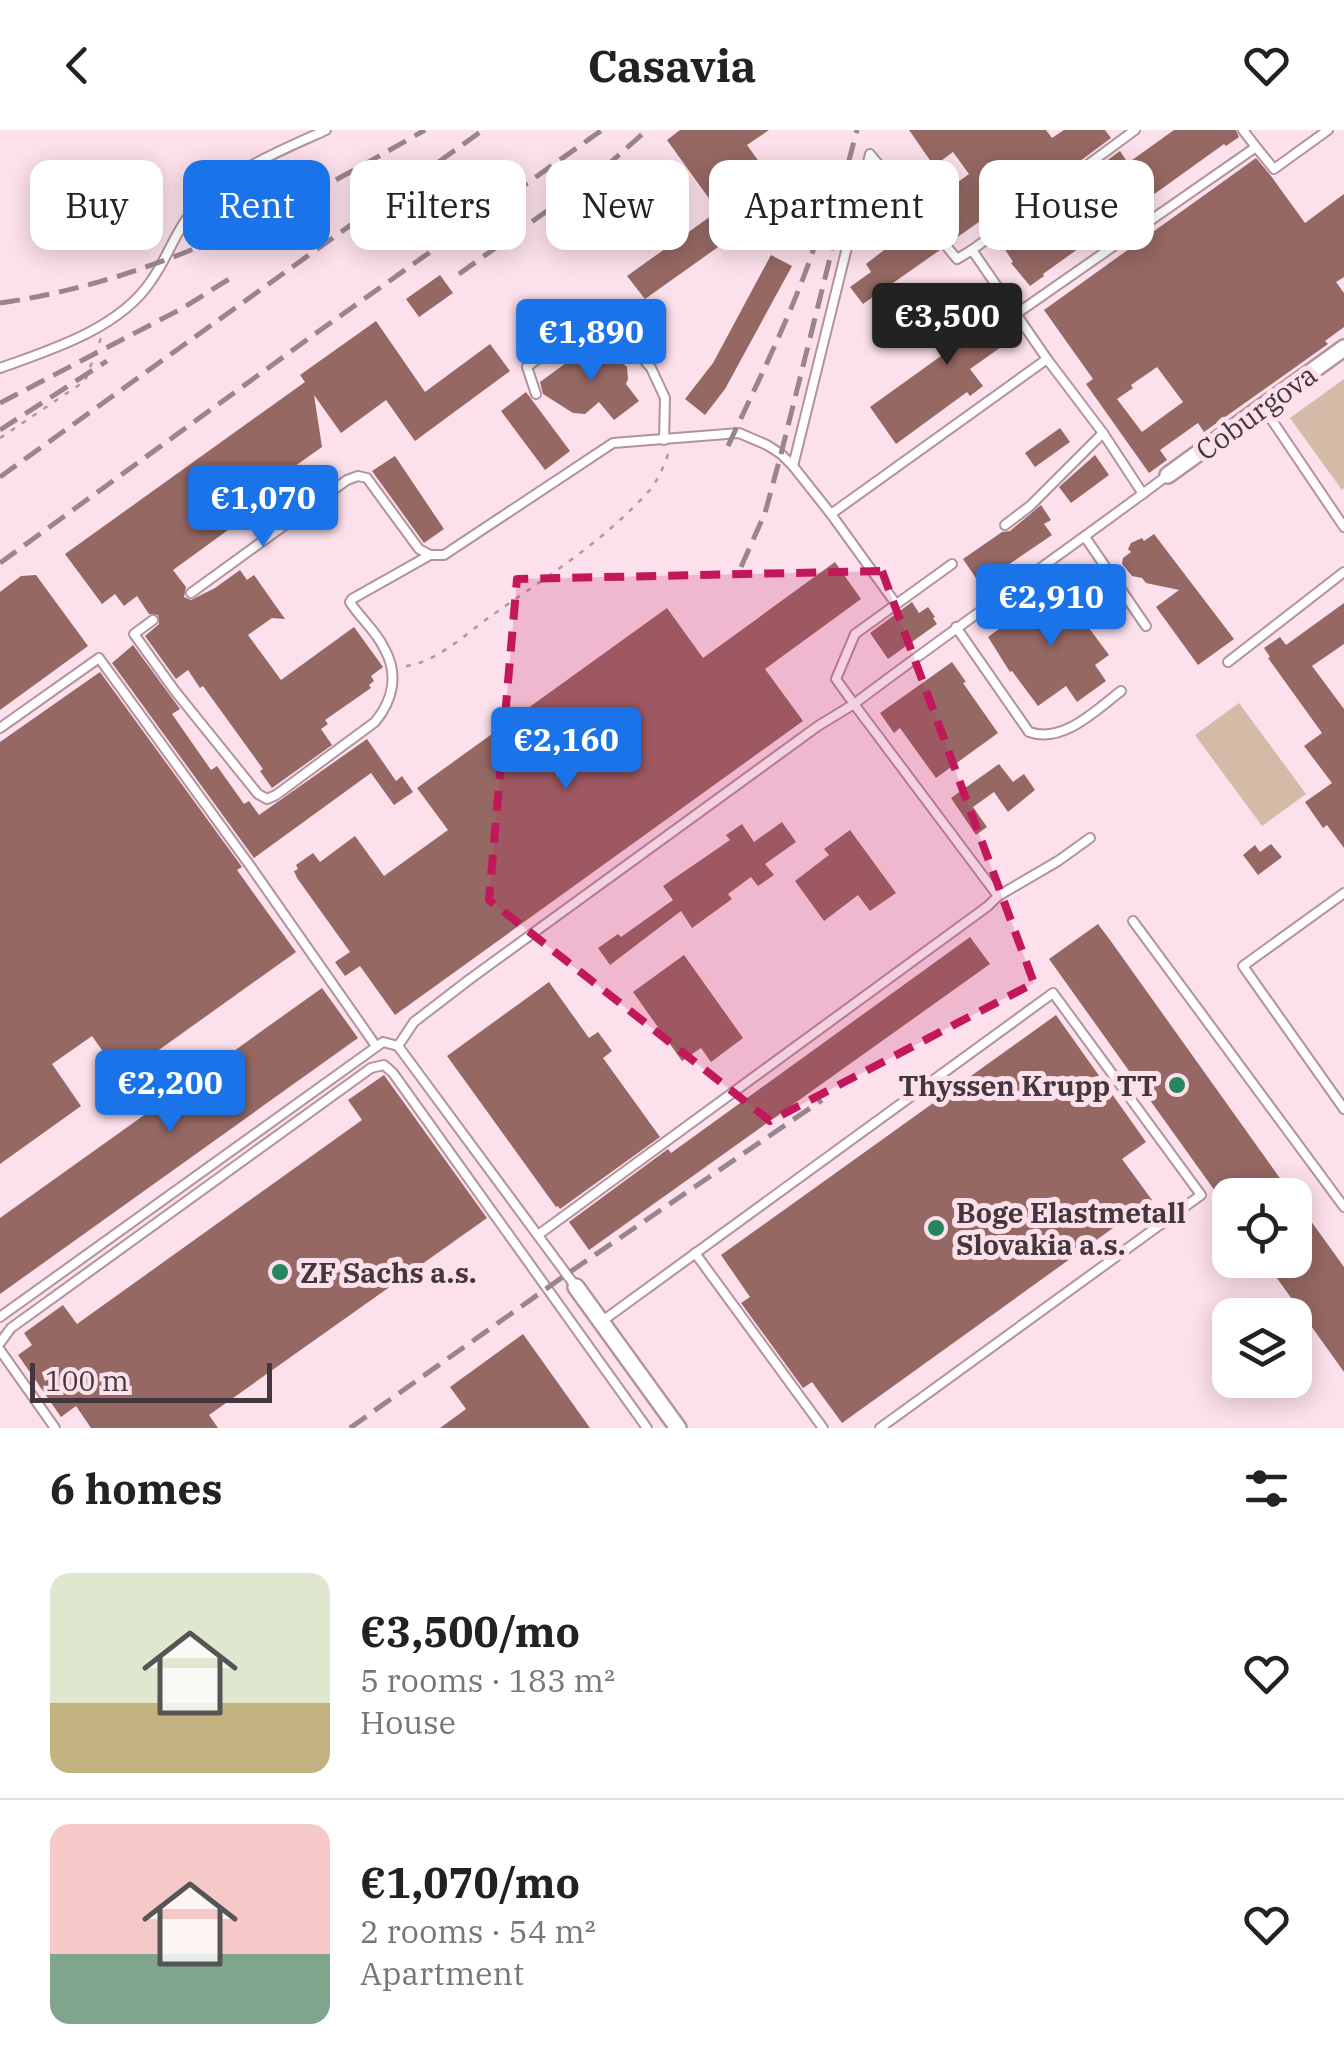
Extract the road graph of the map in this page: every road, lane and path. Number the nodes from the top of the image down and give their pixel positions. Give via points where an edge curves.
1 (326, 130) edge
2 (1135, 130) edge
3 (1244, 130) edge
4 (1328, 130) edge
5 (1256, 147) junction
6 (972, 250) junction
7 (1016, 314) junction
8 (111, 318) junction
9 (1344, 348) edge
10 (1047, 359) junction
11 (0, 368) edge
12 (536, 394) dead end
13 (1263, 407) junction
14 (1102, 432) junction
15 (0, 438) edge
16 (668, 440) junction
17 (792, 466) junction
18 (1168, 476) joint
19 (1143, 494) junction
20 (830, 514) junction
21 (1005, 525) dead end
22 (1344, 527) edge
23 (1085, 536) junction
24 (430, 555) junction
25 (952, 564) dead end
26 (1344, 572) edge
27 (190, 593) dead end
28 (896, 604) junction
29 (153, 620) dead end
30 (956, 626) junction
31 (1146, 626) dead end
32 (1228, 662) dead end
33 (390, 665) junction
34 (1122, 691) dead end
35 (854, 704) junction
36 (0, 728) edge
37 (1090, 838) dead end
38 (1344, 893) edge
39 (998, 896) junction
40 (1134, 921) dead end
41 (376, 1046) junction
42 (398, 1046) junction
43 (1343, 1106) edge
44 (1344, 1207) edge
45 (538, 1234) junction
46 (695, 1254) junction
47 (576, 1287) joint
48 (0, 1317) edge
49 (601, 1322) junction
50 (0, 1346) edge
51 (56, 1428) edge
52 (647, 1428) edge
53 (678, 1428) edge
54 (823, 1428) edge
55 (880, 1428) edge

1 - 8 lane via 212,192 190,213 150,284
2 - 6 lane
3 - 5 lane
4 - 5 lane via 1274,169
5 - 7 lane
6 - 7 lane
6 - 17 lane via 957,259 870,154
7 - 10 lane
8 - 11 lane
8 - 15 path via 86,382
9 - 13 street, Coburgova
10 - 14 lane
10 - 20 lane
12 - 16 lane via 527,367 581,326 611,322 651,368 666,398
13 - 18 street, Coburgova
13 - 22 lane
14 - 19 lane
14 - 21 lane
16 - 17 lane via 740,433
16 - 24 lane via 613,443 444,555
16 - 33 path via 668,456 652,488 621,519 432,657
17 - 20 lane
18 - 19 lane
19 - 23 lane
20 - 28 lane
23 - 30 lane
23 - 31 lane
24 - 27 lane via 358,476
24 - 33 lane via 350,602
25 - 28 lane
26 - 32 lane
28 - 35 lane via 856,634 836,679
29 - 33 lane via 134,634 267,799 375,722 392,694
30 - 34 lane via 1030,732 1040,736 1058,734
30 - 35 lane
35 - 39 lane
35 - 42 lane via 470,978 414,1022
36 - 41 lane via 99,658
37 - 39 lane
38 - 43 lane via 1242,966
39 - 45 lane
40 - 44 lane
41 - 42 lane
41 - 48 lane
42 - 45 lane
45 - 47 lane
46 - 49 lane
46 - 54 lane
46 - 55 lane via 1053,994 1201,1195
47 - 49 street
49 - 53 street
50 - 51 lane
50 - 52 lane via 11,1328 371,1068 384,1065

